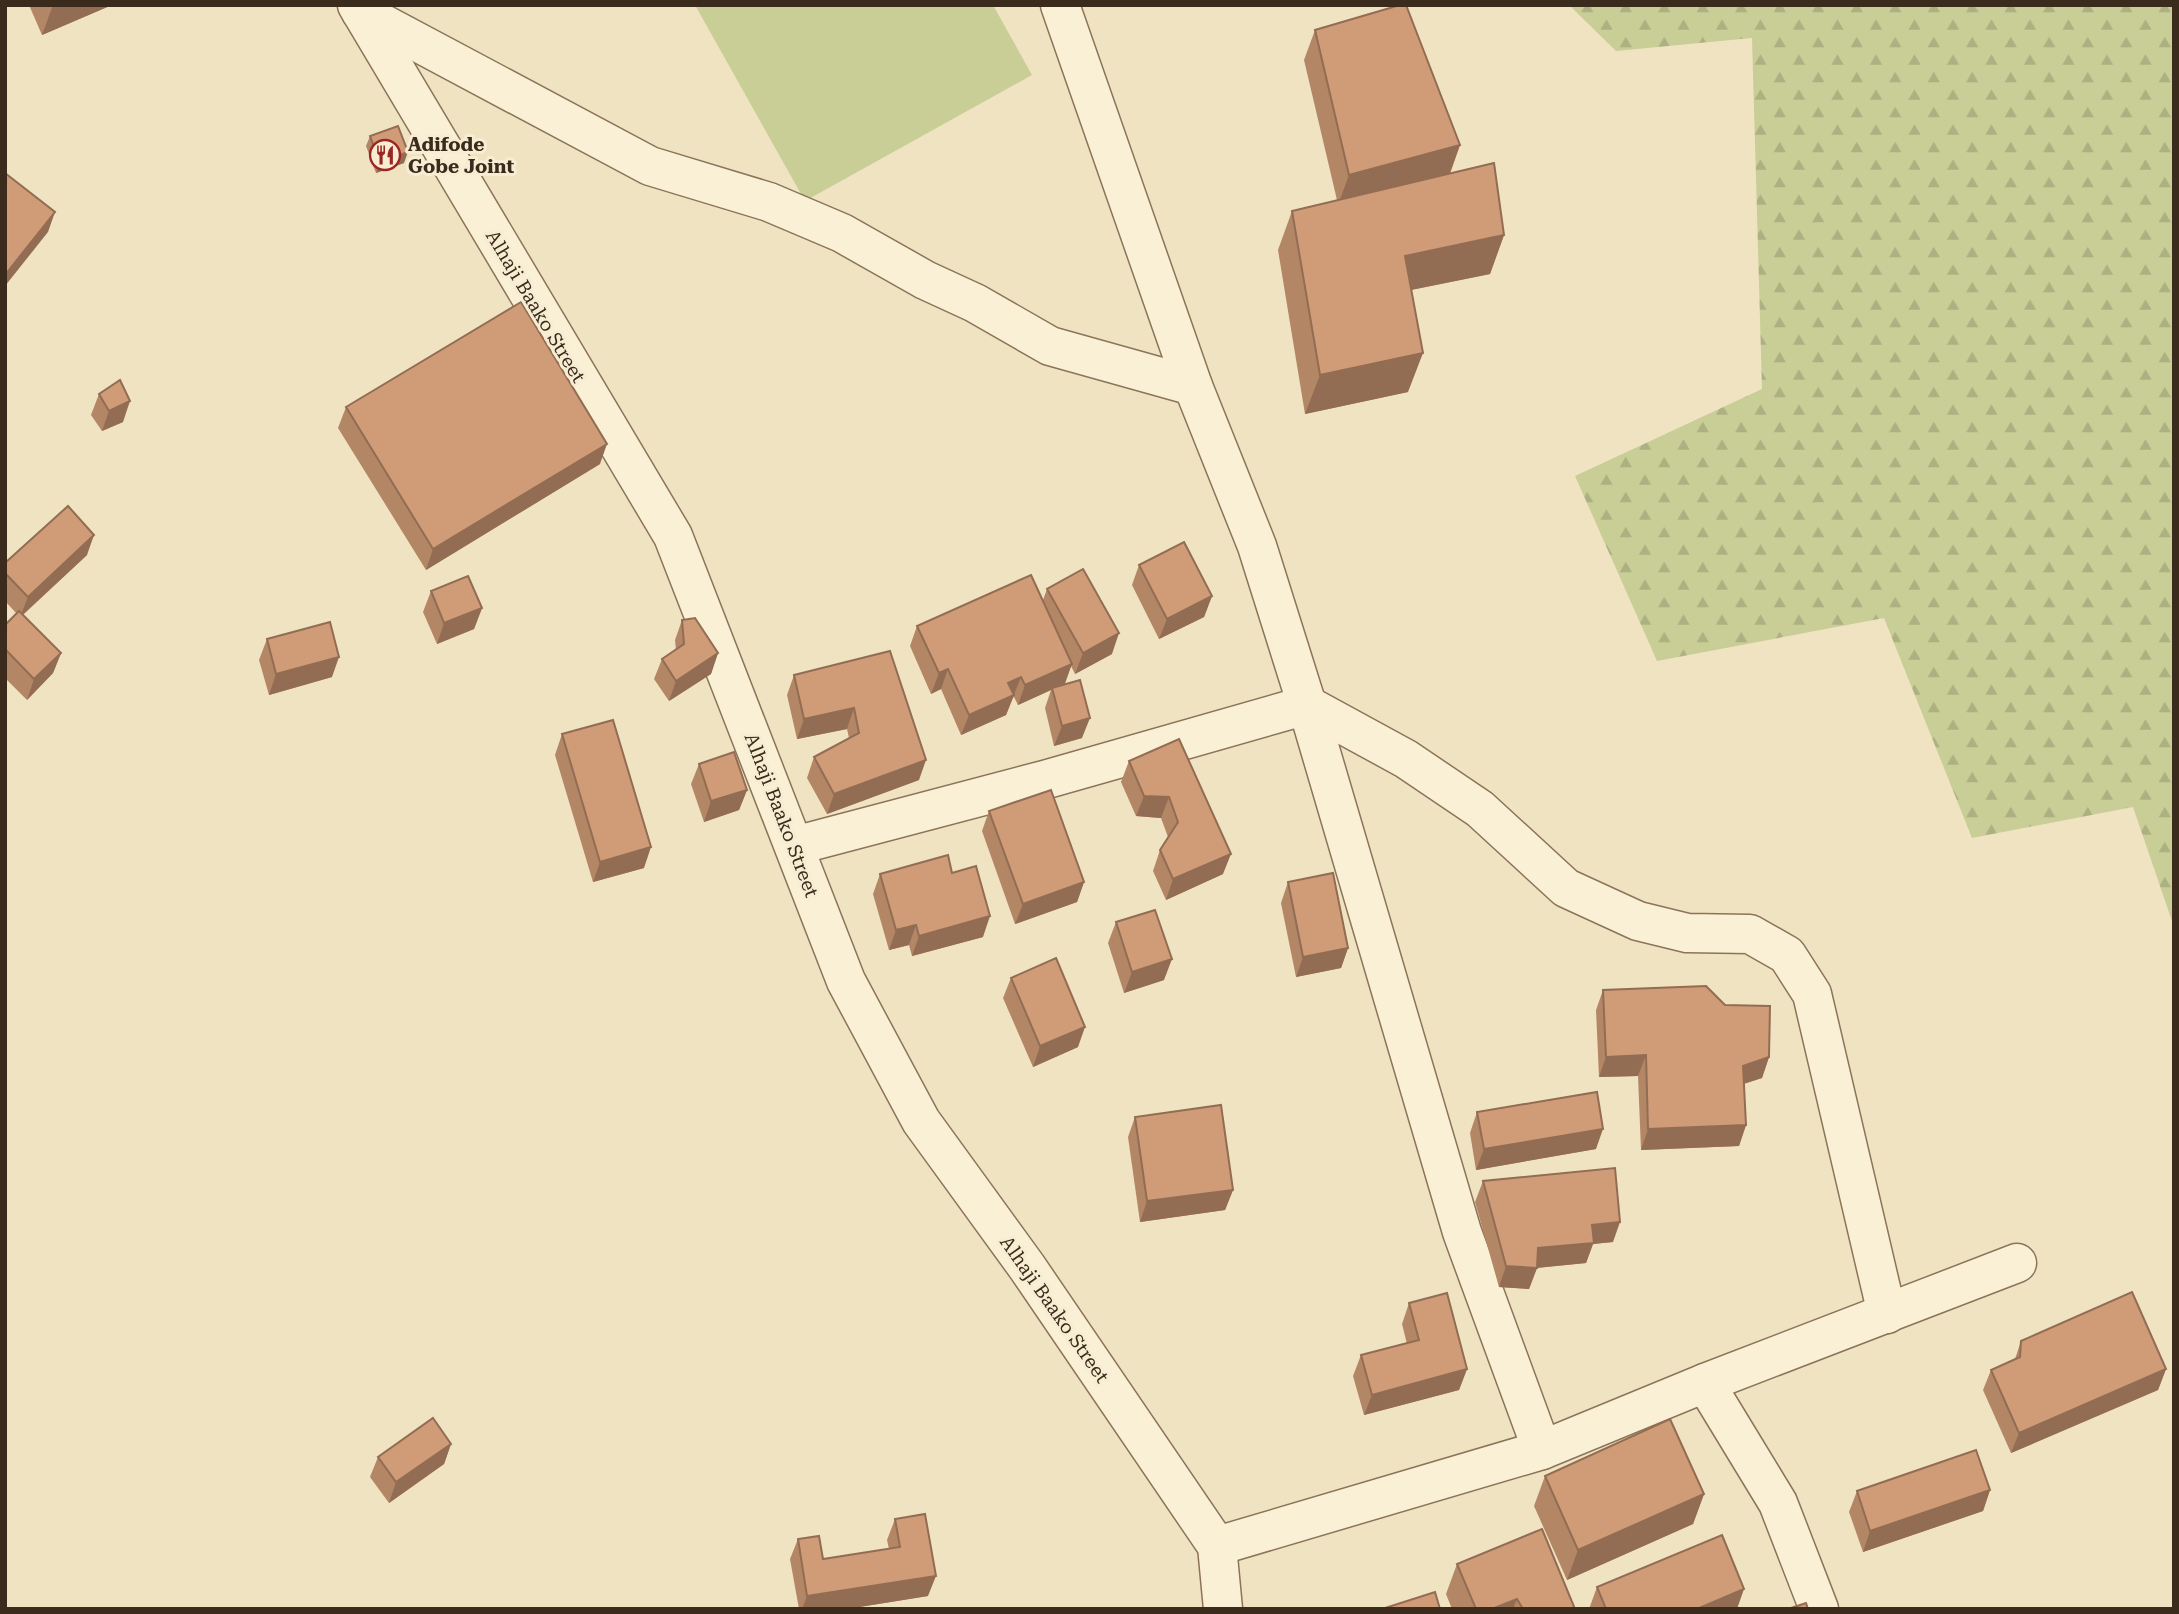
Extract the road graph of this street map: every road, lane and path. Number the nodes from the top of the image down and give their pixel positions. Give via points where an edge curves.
1 (1060, 5) edge
2 (359, 8) edge
3 (1193, 386) junction
4 (1307, 705) junction
5 (794, 846) junction
6 (2017, 1263) dead end
7 (1887, 1314) junction
8 (1705, 1383) junction
9 (1542, 1450) junction
10 (1217, 1546) junction
11 (1223, 1609) edge
12 (1819, 1609) edge

1 - 3 street
2 - 3 street via 650,166 769,202 842,233 1050,346
2 - 5 street, Alhaji Baako Street via 673,536
3 - 4 street via 1256,546
4 - 5 street
4 - 7 street via 1406,759 1480,809 1566,888 1638,921 1687,933 1750,934 1787,955 1812,994
4 - 9 street via 1462,1232
5 - 10 street, Alhaji Baako Street via 846,981 921,1121 1035,1278
6 - 7 street
7 - 8 street
8 - 9 street
8 - 12 street via 1778,1503
9 - 10 street
10 - 11 street, Alhaji Baako Street

